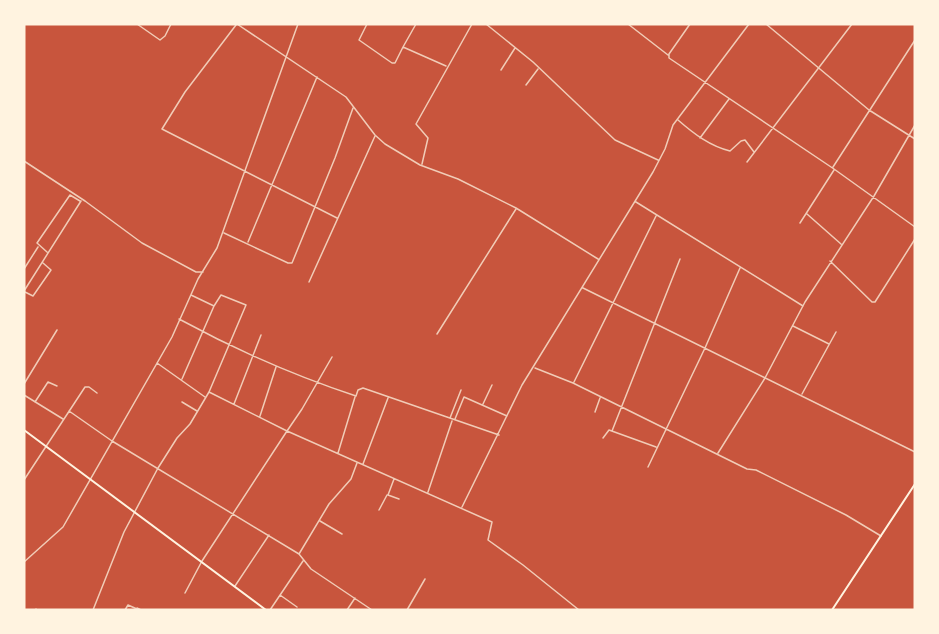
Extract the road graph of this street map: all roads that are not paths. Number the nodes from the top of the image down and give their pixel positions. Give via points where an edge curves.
1 (137, 24) edge
2 (171, 24) edge
3 (236, 24) edge
4 (298, 24) edge
5 (366, 24) edge
6 (416, 24) edge
7 (472, 24) edge
8 (486, 24) edge
9 (628, 24) edge
10 (690, 24) edge
11 (749, 24) edge
12 (766, 24) edge
13 (852, 24) edge
14 (915, 40) edge
15 (403, 47) junction
16 (515, 47) junction
17 (285, 55) junction
18 (668, 56) junction
19 (447, 67) junction
20 (539, 68) junction
21 (819, 69) junction
22 (501, 70) dead end
23 (317, 76) junction
24 (706, 84) junction
25 (525, 86) dead end
26 (730, 98) junction
27 (354, 107) junction
28 (869, 110) junction
29 (677, 120) junction
30 (915, 125) edge
31 (774, 127) junction
32 (375, 135) junction
33 (908, 135) junction
34 (700, 138) junction
35 (915, 139) edge
36 (754, 152) junction
37 (659, 160) junction
38 (24, 162) edge
39 (747, 162) dead end
40 (422, 165) junction
41 (834, 169) junction
42 (244, 171) junction
43 (272, 184) junction
44 (874, 196) junction
45 (82, 200) junction
46 (635, 202) junction
47 (315, 207) junction
48 (516, 208) junction
49 (807, 213) junction
50 (656, 216) junction
51 (337, 218) junction
52 (800, 223) dead end
53 (915, 227) edge
54 (222, 233) junction
55 (915, 239) edge
56 (248, 243) junction
57 (841, 244) junction
58 (38, 247) junction
59 (47, 253) junction
60 (681, 259) dead end
61 (599, 260) junction
62 (830, 261) junction
63 (43, 263) junction
64 (740, 268) junction
65 (24, 269) edge
66 (196, 272) junction
67 (203, 272) junction
68 (198, 279) junction
69 (309, 282) dead end
70 (582, 288) junction
71 (24, 291) edge
72 (191, 295) junction
73 (612, 302) junction
74 (214, 306) junction
75 (803, 306) junction
76 (178, 319) junction
77 (655, 323) junction
78 (792, 326) junction
79 (57, 330) dead end
80 (203, 332) junction
81 (836, 332) dead end
82 (437, 334) dead end
83 (261, 335) dead end
84 (829, 344) junction
85 (228, 345) junction
86 (705, 348) junction
87 (252, 357) junction
88 (332, 357) dead end
89 (156, 363) junction
90 (277, 366) junction
91 (534, 368) junction
92 (765, 378) junction
93 (182, 379) junction
94 (318, 383) junction
95 (573, 383) junction
96 (24, 384) edge
97 (492, 385) dead end
98 (57, 386) dead end
99 (461, 390) dead end
100 (209, 392) junction
101 (98, 393) dead end
102 (24, 395) edge
103 (802, 395) junction
104 (356, 396) junction
105 (206, 397) junction
106 (600, 397) junction
107 (389, 398) junction
108 (35, 402) junction
109 (182, 402) dead end
110 (233, 405) junction
111 (483, 405) junction
112 (621, 406) junction
113 (69, 411) junction
114 (198, 412) junction
115 (595, 412) dead end
116 (508, 416) junction
117 (260, 418) junction
118 (64, 419) junction
119 (452, 420) junction
120 (666, 427) junction
121 (24, 430) edge
122 (287, 431) junction
123 (612, 431) junction
124 (499, 435) junction
125 (603, 438) dead end
126 (112, 441) junction
127 (46, 446) junction
128 (657, 448) junction
129 (915, 452) edge
130 (338, 453) junction
131 (718, 454) junction
132 (358, 463) junction
133 (362, 464) junction
134 (648, 467) dead end
135 (158, 468) junction
136 (394, 478) junction
137 (24, 480) edge
138 (90, 480) junction
139 (915, 484) edge
140 (428, 492) junction
141 (388, 495) junction
142 (399, 499) dead end
143 (462, 507) junction
144 (380, 510) dead end
145 (134, 511) junction
146 (234, 514) junction
147 (319, 520) junction
148 (270, 534) junction
149 (342, 534) dead end
150 (881, 536) junction
151 (299, 554) junction
152 (202, 561) junction
153 (304, 561) junction
154 (24, 562) edge
155 (425, 579) dead end
156 (235, 586) junction
157 (185, 593) dead end
158 (279, 595) junction
159 (355, 597) junction
160 (297, 608) dead end
161 (137, 609) edge
162 (93, 610) edge
163 (125, 610) edge
164 (141, 610) edge
165 (268, 610) edge
166 (347, 610) edge
167 (372, 610) edge
168 (406, 610) edge
169 (579, 610) edge
170 (832, 610) edge

1 - 2 street via 160,40
3 - 17 street
3 - 42 street via 162,128
4 - 17 street
5 - 15 street via 358,40 392,63
6 - 15 street
7 - 19 street
8 - 16 street
9 - 18 street
10 - 18 street
11 - 24 street
12 - 21 street
13 - 21 street
14 - 28 street
15 - 19 street
16 - 20 street
16 - 22 street
17 - 23 street
17 - 42 street
18 - 24 street
19 - 40 street via 416,124 428,138
20 - 25 street
20 - 37 street via 615,140
21 - 28 street
21 - 31 street
23 - 27 street
23 - 43 street
24 - 26 street
24 - 29 street
26 - 31 street
26 - 34 street
27 - 32 street
27 - 47 street
28 - 33 street
28 - 41 street
29 - 34 street
29 - 37 street
30 - 33 street
31 - 36 street
31 - 41 street
32 - 40 street
32 - 51 street
33 - 35 street
33 - 44 street
34 - 36 street via 728,151 745,140
36 - 39 street
37 - 46 street
38 - 45 street
40 - 48 street
41 - 44 street
41 - 49 street
42 - 43 street
42 - 54 street
43 - 47 street
43 - 56 street
44 - 53 street
44 - 57 street
45 - 58 street via 68,196
45 - 59 street
45 - 66 street via 142,243
46 - 50 street
46 - 61 street
47 - 51 street
47 - 56 street via 291,263
48 - 61 street
48 - 82 street
49 - 52 street
49 - 57 street
50 - 64 street
50 - 73 street
51 - 69 street
54 - 56 street
54 - 67 street
55 - 62 street via 875,302
57 - 62 street
58 - 59 street
58 - 65 street
59 - 63 street
60 - 77 street
61 - 70 street
62 - 75 street
63 - 71 street
63 - 71 street via 51,270 32,297
64 - 75 street
64 - 86 street
66 - 67 street
66 - 68 street
67 - 68 street
68 - 72 street
70 - 73 street
70 - 91 street
72 - 74 street
72 - 76 street
73 - 77 street
73 - 95 street
74 - 80 street
74 - 85 street via 220,295 246,305
75 - 78 street
76 - 80 street
76 - 89 street
77 - 86 street
77 - 112 street
78 - 84 street
78 - 92 street
79 - 96 street
80 - 85 street
80 - 93 street
81 - 84 street
83 - 87 street
84 - 103 street
85 - 87 street
85 - 100 street
86 - 92 street
86 - 120 street
87 - 90 street
87 - 110 street
88 - 94 street
89 - 93 street
89 - 126 street
90 - 94 street
90 - 117 street
91 - 95 street
91 - 116 street
92 - 103 street
92 - 131 street
93 - 105 street
94 - 104 street
94 - 122 street
95 - 106 street
97 - 111 street
98 - 108 street via 48,382
99 - 119 street
100 - 105 street
100 - 110 street
101 - 113 street via 87,386
102 - 108 street
103 - 129 street
104 - 107 street via 363,388
104 - 130 street
105 - 114 street
106 - 112 street
106 - 115 street
107 - 119 street
107 - 133 street
108 - 118 street
109 - 114 street
110 - 117 street
111 - 116 street
111 - 119 street via 464,397
112 - 120 street
112 - 123 street
113 - 118 street
113 - 126 street
114 - 135 street
116 - 124 street
117 - 122 street
118 - 127 street
119 - 124 street
119 - 140 street
120 - 128 street
120 - 131 street
121 - 127 main road
122 - 130 street
122 - 146 street
123 - 125 street via 607,430
123 - 128 street
124 - 143 street
126 - 135 street
126 - 138 street
127 - 137 street
127 - 138 main road
128 - 134 street
130 - 132 street
131 - 150 street via 846,515
132 - 133 street
132 - 147 street via 351,479
133 - 136 street
135 - 145 street
135 - 146 street
136 - 140 street
136 - 141 street
138 - 145 main road
138 - 154 street via 61,529
139 - 150 main road
140 - 143 street
141 - 142 street
141 - 144 street
143 - 169 street via 492,522 488,540
145 - 152 main road
145 - 162 street
146 - 148 street
146 - 152 street
147 - 149 street
147 - 151 street
148 - 151 street
148 - 156 street
150 - 170 main road
151 - 153 street
152 - 156 main road
152 - 157 street
153 - 158 street
153 - 159 street
155 - 168 street
156 - 165 main road
158 - 160 street
158 - 165 street
159 - 166 street
159 - 167 street
161 - 163 street via 128,605
161 - 164 street

